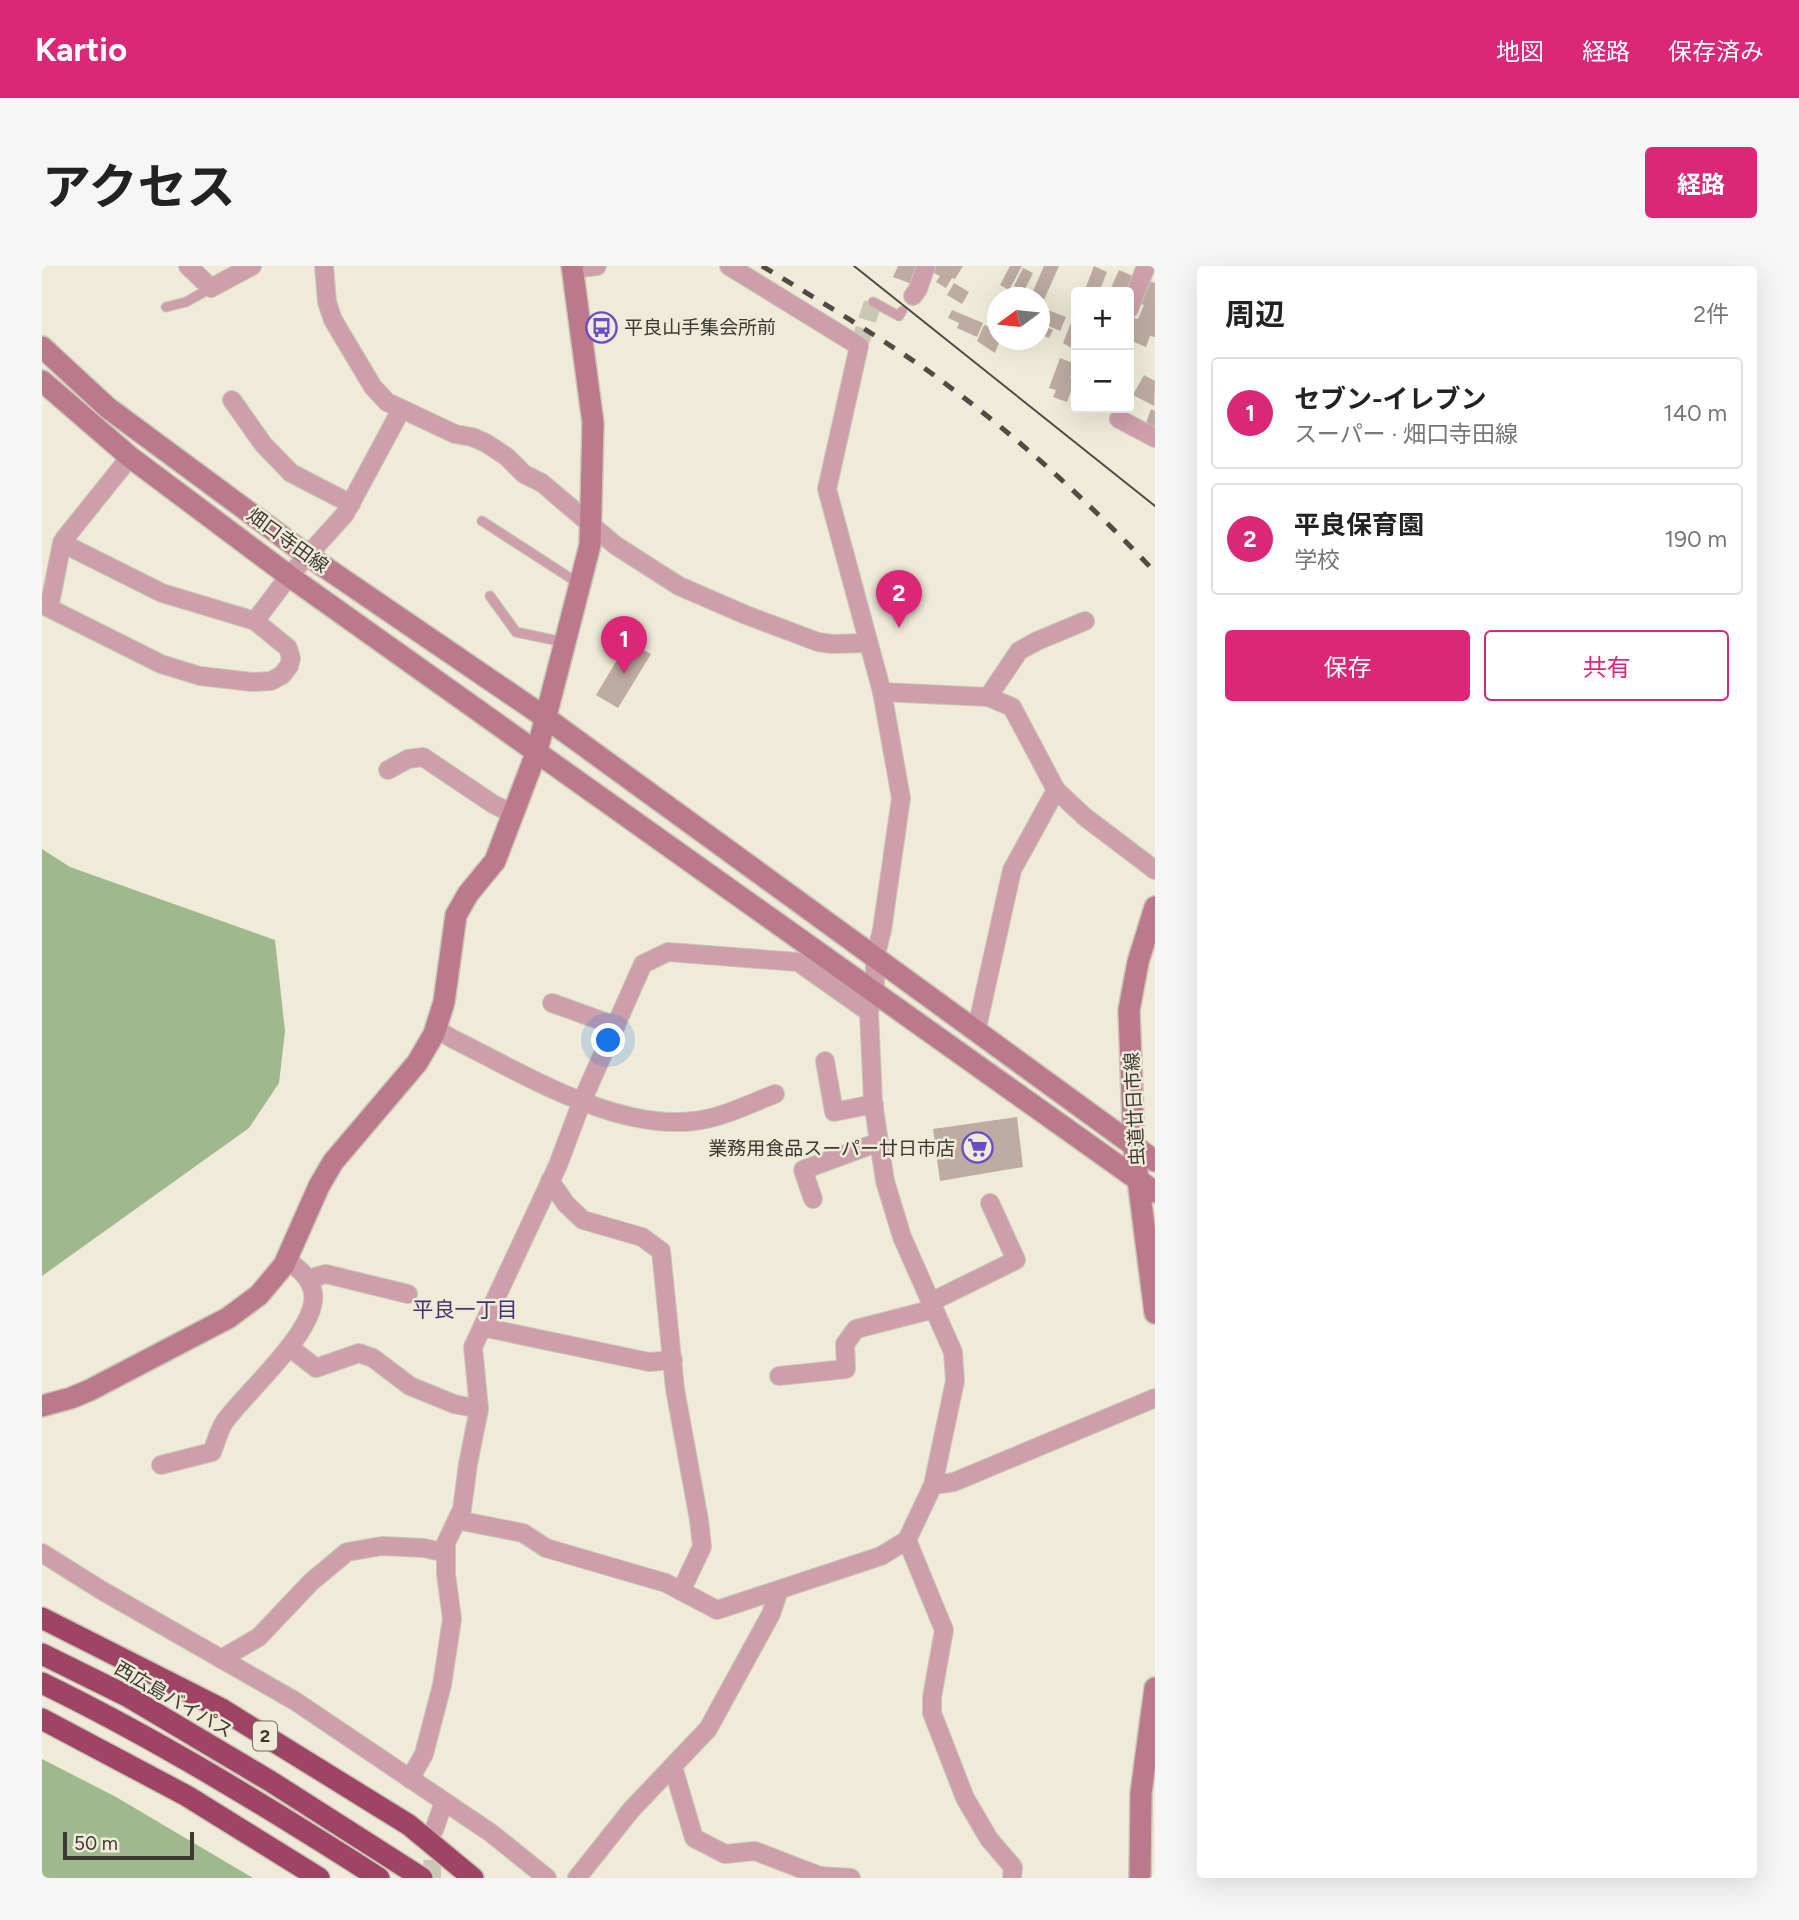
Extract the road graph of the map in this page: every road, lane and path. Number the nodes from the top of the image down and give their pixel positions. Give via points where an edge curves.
1 (188, 266) edge
2 (252, 266) edge
3 (324, 266) edge
4 (597, 266) edge
5 (729, 266) edge
6 (926, 266) edge
7 (573, 267) edge
8 (1146, 269) edge
9 (211, 288) junction
10 (913, 296) dead end
11 (1134, 297) edge
12 (873, 302) dead end
13 (166, 307) dead end
14 (902, 311) dead end
15 (42, 347) edge
16 (42, 381) edge
17 (232, 400) dead end
18 (401, 410) junction
19 (1119, 419) dead end
20 (1155, 438) edge
21 (130, 457) junction
22 (351, 503) junction
23 (482, 521) dead end
24 (592, 525) junction
25 (62, 543) junction
26 (307, 555) junction
27 (289, 576) junction
28 (580, 584) junction
29 (490, 596) dead end
30 (254, 621) junction
31 (1084, 621) dead end
32 (564, 642) junction
33 (868, 643) junction
34 (882, 692) junction
35 (988, 696) junction
36 (546, 718) junction
37 (537, 751) junction
38 (388, 770) dead end
39 (1056, 790) junction
40 (513, 814) junction
41 (1155, 870) edge
42 (1155, 907) edge
43 (875, 958) junction
44 (872, 1002) junction
45 (552, 1003) dead end
46 (616, 1026) junction
47 (436, 1029) junction
48 (976, 1032) junction
49 (825, 1060) dead end
50 (775, 1094) dead end
51 (582, 1101) junction
52 (874, 1104) junction
53 (880, 1142) junction
54 (1147, 1156) edge
55 (550, 1181) junction
56 (1149, 1187) edge
57 (813, 1199) dead end
58 (990, 1203) dead end
59 (287, 1260) junction
60 (308, 1279) junction
61 (403, 1288) dead end
62 (932, 1305) junction
63 (1155, 1313) edge
64 (482, 1327) junction
65 (289, 1346) junction
66 (673, 1360) junction
67 (779, 1376) dead end
68 (1155, 1398) edge
69 (42, 1406) edge
70 (479, 1409) junction
71 (161, 1465) dead end
72 (933, 1485) junction
73 (457, 1520) junction
74 (907, 1540) junction
75 (42, 1553) edge
76 (446, 1553) junction
77 (779, 1590) junction
78 (681, 1591) junction
79 (42, 1618) edge
80 (42, 1654) edge
81 (221, 1659) junction
82 (42, 1683) edge
83 (1155, 1689) edge
84 (42, 1719) edge
85 (673, 1766) junction
86 (410, 1779) junction
87 (444, 1802) junction
88 (434, 1829) tunnel mouth
89 (415, 1873) edge
90 (319, 1878) edge
91 (379, 1878) edge
92 (473, 1878) edge
93 (547, 1878) edge
94 (577, 1878) edge
95 (851, 1878) edge
96 (1012, 1878) edge
97 (1140, 1878) edge

1 - 9 street
2 - 9 street
3 - 18 street via 327,302 342,338 380,396
4 - 7 street
5 - 33 street via 859,346 827,489
6 - 10 street
7 - 24 street via 593,423
8 - 11 street
9 - 13 lane
12 - 14 lane via 899,316
15 - 26 street, 畑口寺田線 via 108,408
16 - 21 street
17 - 22 street via 262,444 291,473
18 - 22 street
18 - 24 street via 486,443
19 - 20 street
21 - 25 street
21 - 27 street
22 - 26 street
23 - 28 lane
24 - 28 street
24 - 33 street via 668,580 735,611 818,642
25 - 30 street via 162,593
25 - 30 street via 49,608 161,664 200,676 271,681 282,675 291,658 288,648
26 - 27 street
26 - 36 street, 畑口寺田線
27 - 30 street
27 - 37 street
28 - 32 street
29 - 32 lane via 516,632
31 - 35 street via 1019,651
32 - 36 street
33 - 34 street
34 - 35 street
34 - 43 street via 901,798
35 - 39 street via 1012,707
36 - 37 street
36 - 43 street, 畑口寺田線
37 - 40 street
37 - 44 street
38 - 40 street via 408,759 424,757
39 - 41 street
39 - 48 street via 1012,870
40 - 47 street via 495,862 456,915
42 - 54 street, 虫道廿日市線 via 1129,1010
43 - 44 street
43 - 48 street, 畑口寺田線
44 - 46 street via 798,962 668,952 643,964
44 - 52 street
44 - 56 street
45 - 46 street
46 - 51 street
47 - 51 street
47 - 59 street via 417,1063 332,1163
48 - 54 street, 畑口寺田線
49 - 52 street via 834,1112
50 - 51 street via 693,1122 649,1121
51 - 55 street
52 - 53 street
53 - 57 street via 798,1163
53 - 62 street via 885,1181 902,1237
54 - 56 street, 虫道廿日市線
55 - 64 street
55 - 66 street via 583,1220 642,1237 661,1251
56 - 63 street, 虫道廿日市線
58 - 62 street via 1016,1259
59 - 60 street
59 - 69 street via 259,1296 228,1318 90,1390
60 - 61 street via 326,1274
60 - 65 street via 313,1307
62 - 67 street via 856,1329 845,1344 846,1369
62 - 72 street via 953,1352 955,1381
64 - 66 street via 649,1362
64 - 70 street via 473,1347
65 - 70 street via 316,1368 359,1353 410,1386
65 - 71 street via 224,1422 212,1452
66 - 78 street via 702,1547
68 - 72 street via 954,1482
70 - 73 street
72 - 74 street
73 - 76 street
73 - 78 street via 523,1533 546,1548
74 - 77 street via 881,1556
74 - 96 street via 944,1630 932,1713 965,1798 989,1839 1013,1867
75 - 81 street
76 - 81 street via 382,1546 347,1552 259,1637
76 - 86 street via 452,1619 442,1685 424,1754
77 - 78 street via 717,1610
77 - 85 street via 771,1614 708,1728
79 - 92 highway, 2 via 220,1708 409,1825
80 - 89 highway, 西広島バイパス / 2 via 127,1696
81 - 86 street via 295,1701
82 - 91 highway via 119,1720
83 - 97 street via 1141,1793
84 - 90 highway via 187,1796
85 - 94 street
85 - 95 street via 694,1838 725,1854 755,1851 820,1876
86 - 87 street
87 - 88 street
87 - 93 street

